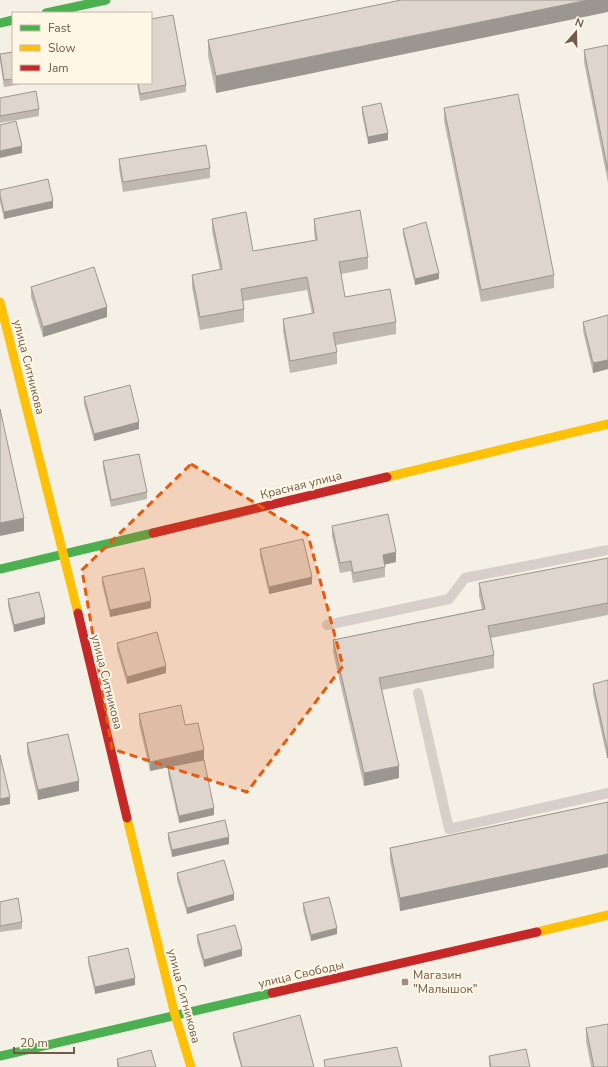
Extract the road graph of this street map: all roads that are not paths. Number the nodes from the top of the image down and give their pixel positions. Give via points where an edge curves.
1 (106, 0) edge
2 (51, 12) edge
3 (12, 20) edge
4 (0, 23) edge
5 (0, 302) edge
6 (608, 424) edge
7 (608, 550) edge
8 (64, 555) junction
9 (0, 569) edge
10 (327, 625) dead end
11 (418, 693) dead end
12 (608, 794) edge
13 (608, 915) edge
14 (176, 1016) junction
15 (0, 1056) edge
16 (190, 1067) edge

1 - 2 street
3 - 4 street
5 - 8 street, улица Ситникова
6 - 8 street, Красная улица
7 - 10 lane via 465,578 449,599
8 - 9 street, Красная улица
8 - 14 street, улица Ситникова
11 - 12 lane via 449,829
13 - 14 street, улица Свободы
14 - 15 street, улица Свободы
14 - 16 street, улица Ситникова

